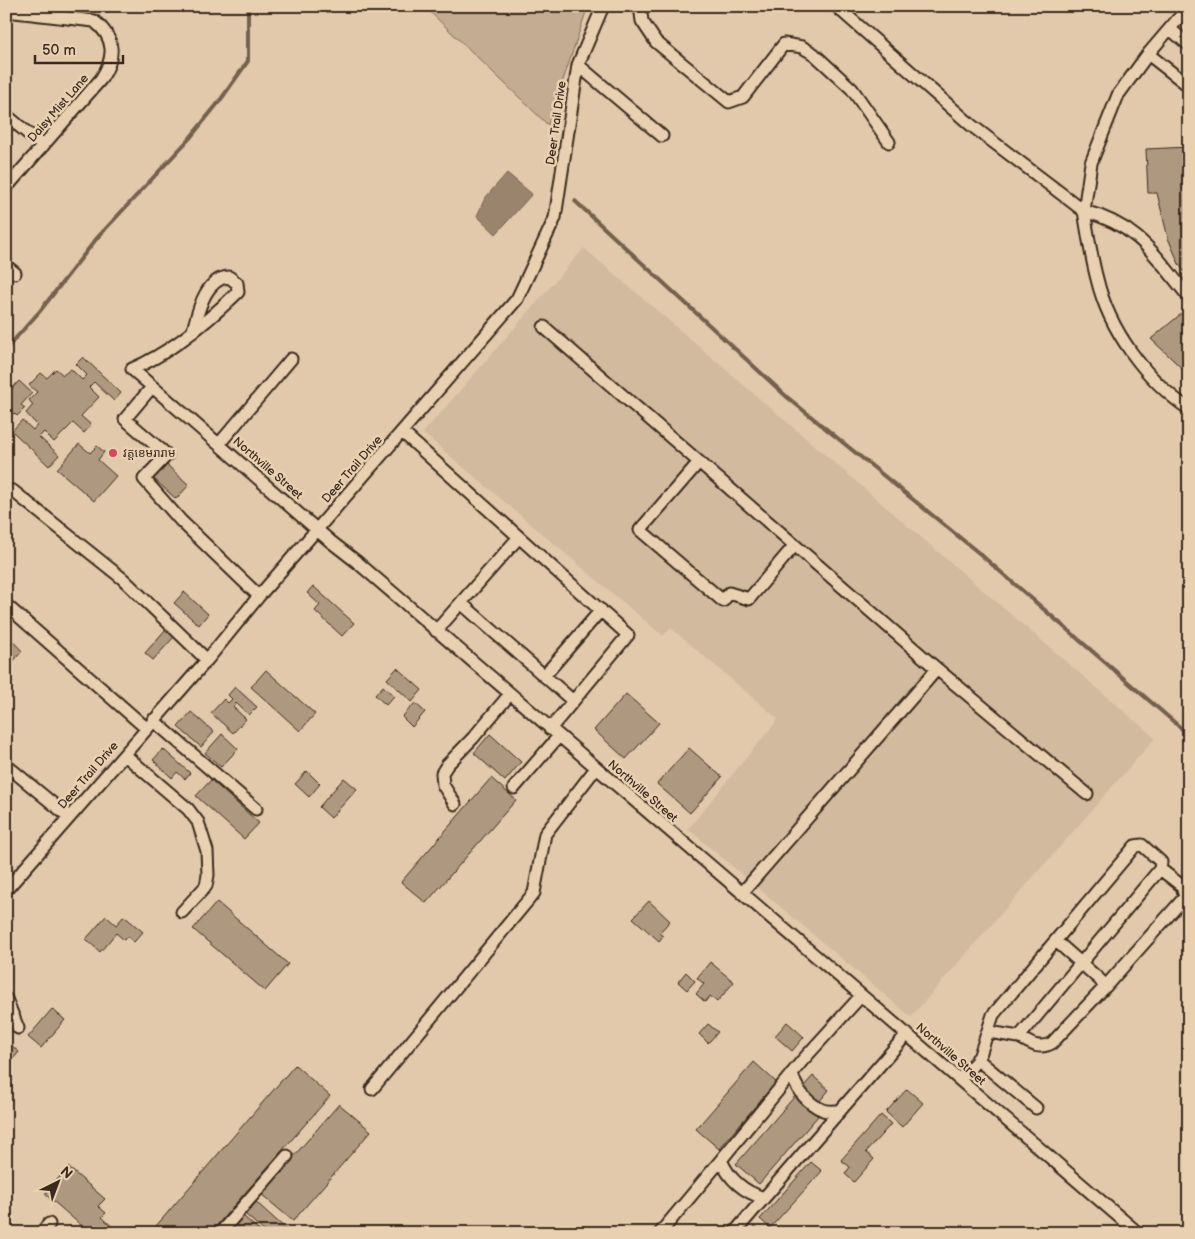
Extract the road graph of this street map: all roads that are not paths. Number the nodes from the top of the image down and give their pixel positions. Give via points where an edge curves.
1 (603, 6) edge
2 (640, 6) edge
3 (836, 6) edge
4 (1189, 6) edge
5 (6, 11) edge
6 (1170, 29) junction
7 (1189, 45) edge
8 (1148, 54) junction
9 (578, 65) junction
10 (1189, 86) edge
11 (6, 115) edge
12 (662, 136) dead end
13 (889, 142) dead end
14 (43, 146) junction
15 (6, 188) edge
16 (1084, 211) junction
17 (1189, 297) edge
18 (544, 327) dead end
19 (193, 330) junction
20 (290, 359) dead end
21 (152, 387) junction
22 (1189, 409) edge
23 (402, 432) junction
24 (219, 444) junction
25 (699, 462) junction
26 (13, 491) dead end
27 (318, 530) junction
28 (519, 537) junction
29 (794, 546) junction
30 (259, 596) junction
31 (461, 603) junction
32 (6, 605) edge
33 (601, 610) junction
34 (436, 631) junction
35 (208, 660) junction
36 (937, 669) junction
37 (544, 676) junction
38 (510, 694) junction
39 (573, 702) junction
40 (149, 724) junction
41 (554, 733) junction
42 (124, 755) junction
43 (6, 765) edge
44 (596, 768) junction
45 (514, 788) dead end
46 (1087, 794) dead end
47 (455, 804) dead end
48 (256, 809) dead end
49 (69, 817) junction
50 (1160, 869) junction
51 (6, 890) edge
52 (742, 893) junction
53 (182, 912) dead end
54 (1056, 941) junction
55 (1081, 963) junction
56 (1105, 987) junction
57 (861, 996) junction
58 (6, 999) edge
59 (18, 1028) dead end
60 (990, 1032) junction
61 (906, 1034) junction
62 (1019, 1037) junction
63 (977, 1060) junction
64 (792, 1073) junction
65 (960, 1080) junction
66 (372, 1089) dead end
67 (1036, 1108) dead end
68 (840, 1111) junction
69 (287, 1156) dead end
70 (721, 1160) junction
71 (764, 1198) junction
72 (50, 1224) dead end
73 (41, 1233) edge
74 (220, 1233) edge
75 (660, 1233) edge
76 (734, 1233) edge
77 (1138, 1233) edge

1 - 9 street, Deer Trail Drive
2 - 13 street via 642,21 656,42 729,102 742,97 784,44 802,47 852,89
3 - 16 street via 971,125
4 - 6 street
5 - 14 street, Daisy Mist Lane via 94,21 105,29 112,53 109,66 100,79
6 - 7 street
6 - 8 street
8 - 10 street
8 - 16 street via 1118,95 1092,163
9 - 12 street
9 - 23 street, Deer Trail Drive via 556,218 517,299
11 - 14 street
14 - 15 street, Daisy Mist Lane
16 - 17 street via 1117,223 1148,245
16 - 22 street via 1097,281 1110,315 1132,354 1155,382
18 - 25 street
19 - 19 street via 238,292 237,283 224,277 212,285 199,306
19 - 21 street, Northville Street via 149,362 132,369
20 - 24 street
21 - 24 street, Northville Street
21 - 30 street via 125,419 167,455 144,479 181,521
23 - 27 street, Deer Trail Drive
23 - 28 street
24 - 27 street, Northville Street
25 - 29 street
25 - 29 street via 640,530 722,601 729,594 748,599
26 - 35 street via 123,579
27 - 30 street, Deer Trail Drive
27 - 34 street, Northville Street
28 - 31 street
28 - 33 street
29 - 36 street
30 - 35 street, Deer Trail Drive
31 - 34 street
31 - 37 street
32 - 40 street
33 - 37 street
33 - 39 street via 628,635
34 - 38 street, Northville Street
35 - 40 street, Deer Trail Drive
36 - 46 street
36 - 52 street
37 - 39 street
38 - 41 street, Northville Street
38 - 47 street via 442,773 443,785
39 - 41 street
40 - 42 street, Deer Trail Drive
40 - 48 street
41 - 44 street, Northville Street
41 - 45 street
42 - 49 street, Deer Trail Drive
42 - 53 street via 188,809 198,822 207,851 208,875 206,886
43 - 49 street
44 - 52 street, Northville Street
44 - 66 street via 545,834 534,893
49 - 51 street, Deer Trail Drive
50 - 54 street via 1161,862 1142,845 1135,846
50 - 55 street
50 - 56 street via 1182,886 1185,897
52 - 57 street, Northville Street
54 - 55 street
54 - 60 street via 993,1015
55 - 56 street
55 - 62 street
56 - 62 street via 1052,1043 1044,1047 1034,1046
57 - 61 street, Northville Street
57 - 64 street
58 - 59 street
60 - 62 street
60 - 63 street
61 - 65 street, Northville Street
61 - 68 street
63 - 65 street
63 - 67 street
64 - 68 street via 793,1081 804,1097 824,1111
64 - 70 street
65 - 77 street, Northville Street
68 - 71 street
69 - 74 street
70 - 71 street via 727,1174 750,1194
70 - 75 street
71 - 76 street
72 - 73 street

